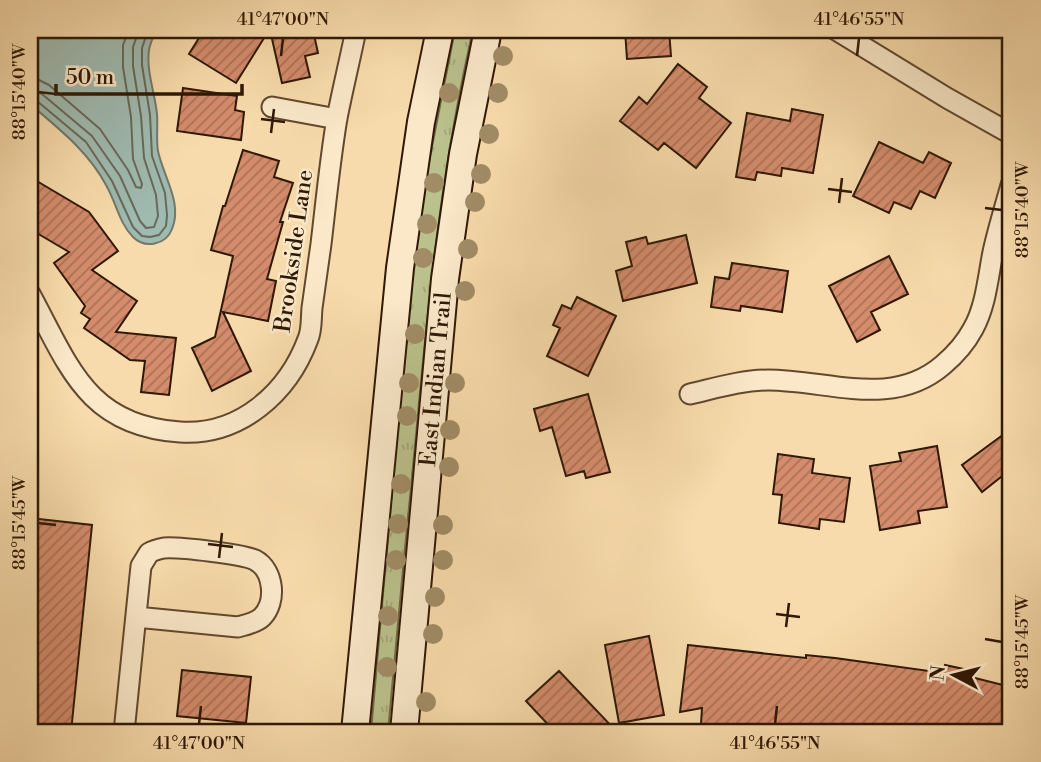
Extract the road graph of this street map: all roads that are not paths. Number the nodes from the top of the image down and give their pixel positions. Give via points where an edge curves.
1 (356, 30) edge
2 (440, 30) edge
3 (488, 30) edge
4 (836, 30) edge
5 (272, 107) dead end
6 (337, 118) junction
7 (1011, 134) edge
8 (1011, 185) edge
9 (30, 294) edge
10 (690, 394) dead end
11 (136, 617) junction
12 (124, 732) edge
13 (355, 732) edge
14 (404, 732) edge

1 - 6 street, Brookside Lane
2 - 13 main road, East Indian Trail via 400,268
3 - 14 main road, East Indian Trail via 445,279
4 - 7 street
5 - 6 street
6 - 9 street, Brookside Lane via 309,337 291,374 269,401 248,417 188,432 156,430 106,409 84,390
8 - 10 street via 982,309 959,351 935,372 911,385 882,391 769,380
11 - 11 street via 238,627 250,624 268,608 269,577 264,566 245,557 155,550 141,566
11 - 12 street

